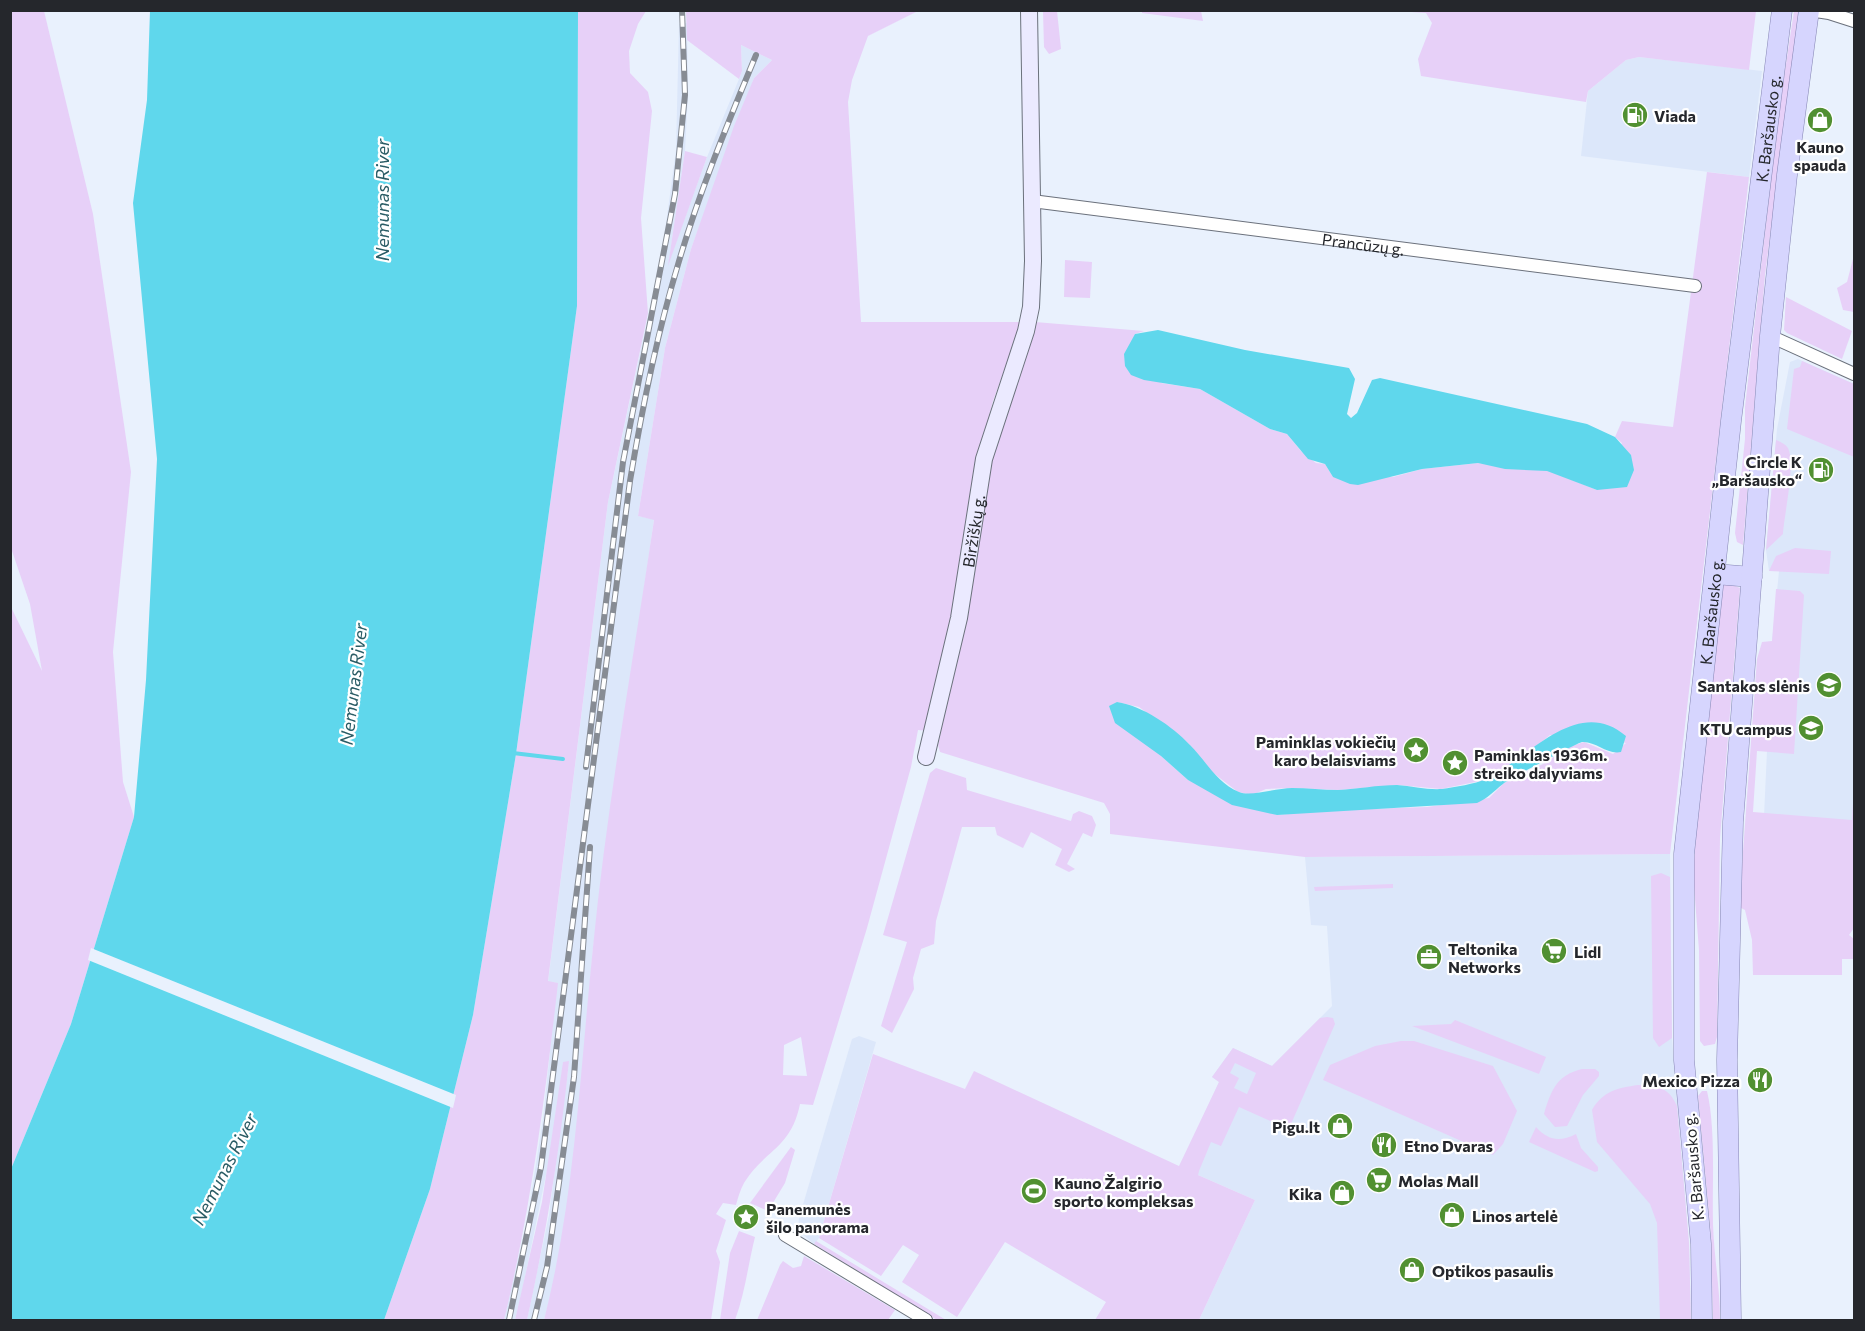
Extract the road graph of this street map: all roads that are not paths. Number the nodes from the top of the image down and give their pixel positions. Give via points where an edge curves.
1 (1029, 10) edge
2 (1782, 10) edge
3 (1809, 10) edge
4 (1854, 21) edge
5 (1032, 201) junction
6 (1695, 286) dead end
7 (1770, 336) junction
8 (1854, 374) edge
9 (1715, 573) junction
10 (1752, 577) junction
11 (926, 757) dead end
12 (785, 1235) dead end
13 (926, 1320) edge
14 (1702, 1320) edge
15 (1731, 1320) edge

1 - 5 street
2 - 9 main road, K. Baršausko g.
3 - 4 street
3 - 7 main road, K. Baršausko g.
5 - 6 street, Prancūzų g.
5 - 11 street, Biržiškų g. via 1031,308 984,459 959,618
7 - 8 street
7 - 10 main road, K. Baršausko g.
9 - 10 main road
9 - 14 main road, K. Baršausko g. via 1686,822 1683,913 1684,1060 1701,1244
10 - 15 main road, K. Baršausko g. via 1733,822 1728,954
12 - 13 street

